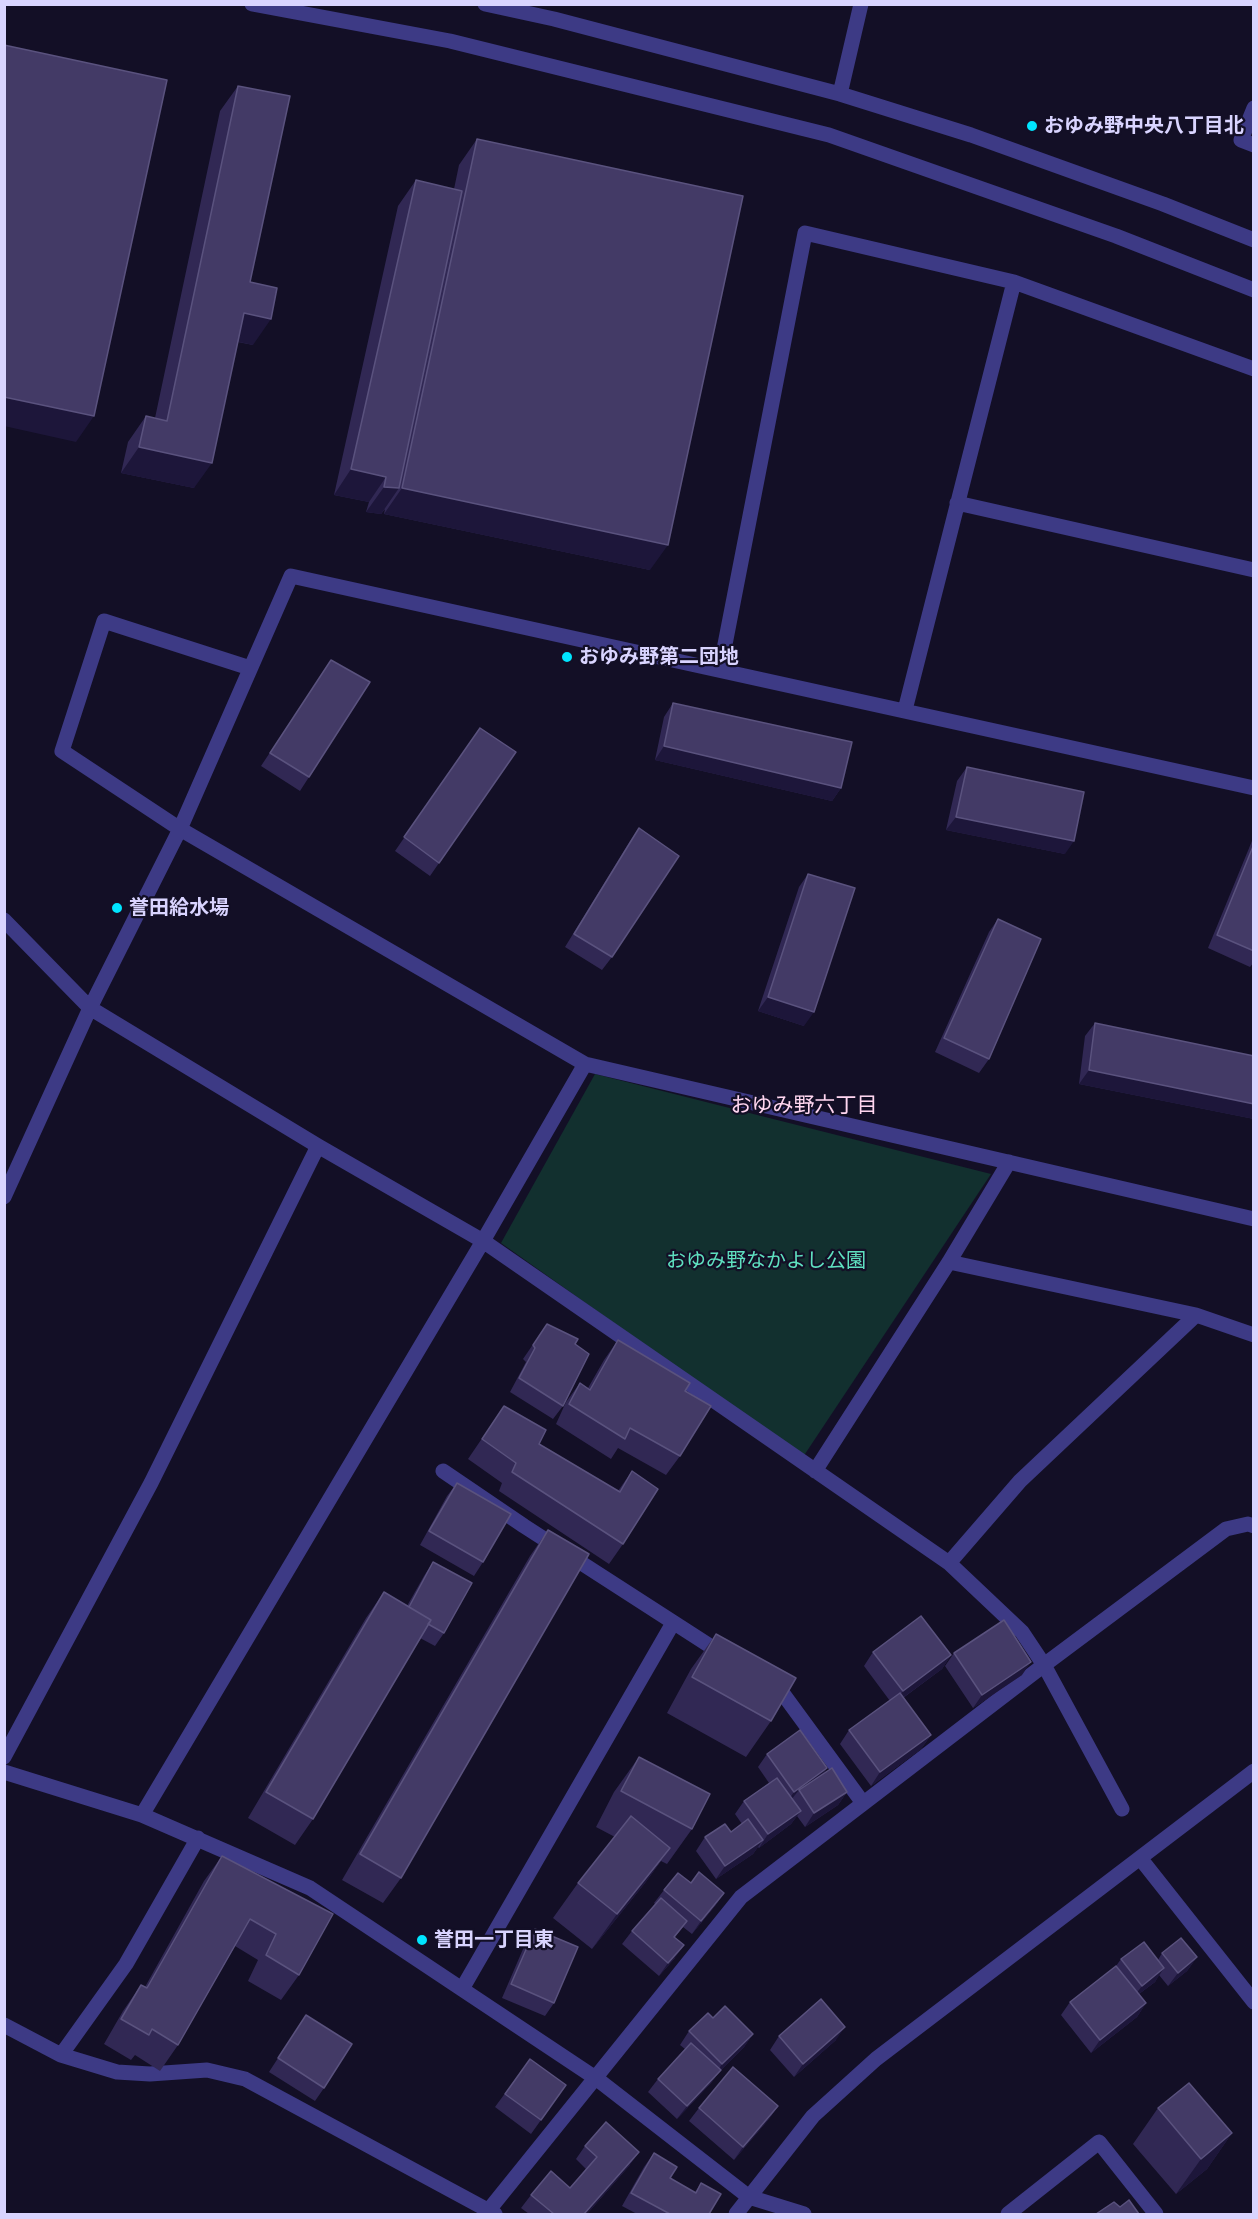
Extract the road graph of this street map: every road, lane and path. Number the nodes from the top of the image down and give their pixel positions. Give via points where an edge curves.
1 (252, 4) edge
2 (485, 4) edge
3 (861, 4) edge
4 (840, 94) junction
5 (1254, 108) edge
6 (1254, 145) edge
7 (1254, 240) edge
8 (1014, 282) junction
9 (1254, 290) edge
10 (1254, 369) edge
11 (957, 503) junction
12 (1254, 570) edge
13 (250, 668) junction
14 (720, 670) junction
15 (905, 710) junction
16 (1254, 788) edge
17 (180, 829) junction
18 (4, 920) edge
19 (90, 1008) junction
20 (585, 1064) junction
21 (318, 1146) junction
22 (1009, 1162) junction
23 (4, 1197) edge
24 (1254, 1219) edge
25 (483, 1241) junction
26 (949, 1262) junction
27 (1196, 1315) junction
28 (1254, 1335) edge
29 (443, 1471) dead end
30 (815, 1471) junction
31 (1254, 1526) edge
32 (949, 1563) junction
33 (673, 1623) junction
34 (732, 1660) edge
35 (1044, 1665) junction
36 (761, 1678) edge
37 (4, 1756) edge
38 (1254, 1771) edge
39 (4, 1772) edge
40 (863, 1803) junction
41 (1122, 1809) dead end
42 (142, 1815) junction
43 (198, 1838) junction
44 (1140, 1858) junction
45 (462, 1989) junction
46 (1254, 2002) edge
47 (4, 2025) edge
48 (61, 2055) junction
49 (597, 2079) junction
50 (749, 2197) junction
51 (492, 2212) edge
52 (736, 2214) edge
53 (804, 2214) edge
54 (1008, 2214) edge
55 (1156, 2214) edge

1 - 9 street via 450,41 829,135 1116,236
2 - 4 street
3 - 4 street
4 - 7 street via 981,139
5 - 6 street via 1241,140
8 - 10 street
8 - 11 street
8 - 14 street via 805,233
11 - 12 street
11 - 15 street
13 - 14 street via 291,576
13 - 17 street
13 - 17 street via 104,621 62,751
14 - 15 street
15 - 16 street
17 - 19 street
17 - 20 street
18 - 19 street
19 - 21 street
19 - 23 street
20 - 22 street
20 - 25 street
21 - 25 street
21 - 37 street via 151,1483
22 - 24 street
22 - 26 street
25 - 30 street
25 - 42 street
26 - 27 street
26 - 30 street
27 - 28 street
27 - 32 street via 1020,1481
29 - 33 street
30 - 32 street
31 - 35 street via 1226,1529
32 - 35 street via 1022,1632
33 - 34 street
33 - 45 street
35 - 40 street
35 - 41 street
36 - 40 street via 781,1691
38 - 44 street
39 - 42 street
40 - 49 street via 741,1897
42 - 43 street
43 - 45 street via 310,1888
43 - 48 street via 126,1964
44 - 46 street
44 - 50 street via 876,2059 813,2116
45 - 49 street
47 - 48 street
48 - 51 street via 117,2072 207,2070 245,2079
49 - 50 street
49 - 51 street
50 - 52 street
50 - 53 street
54 - 55 street via 1099,2142

